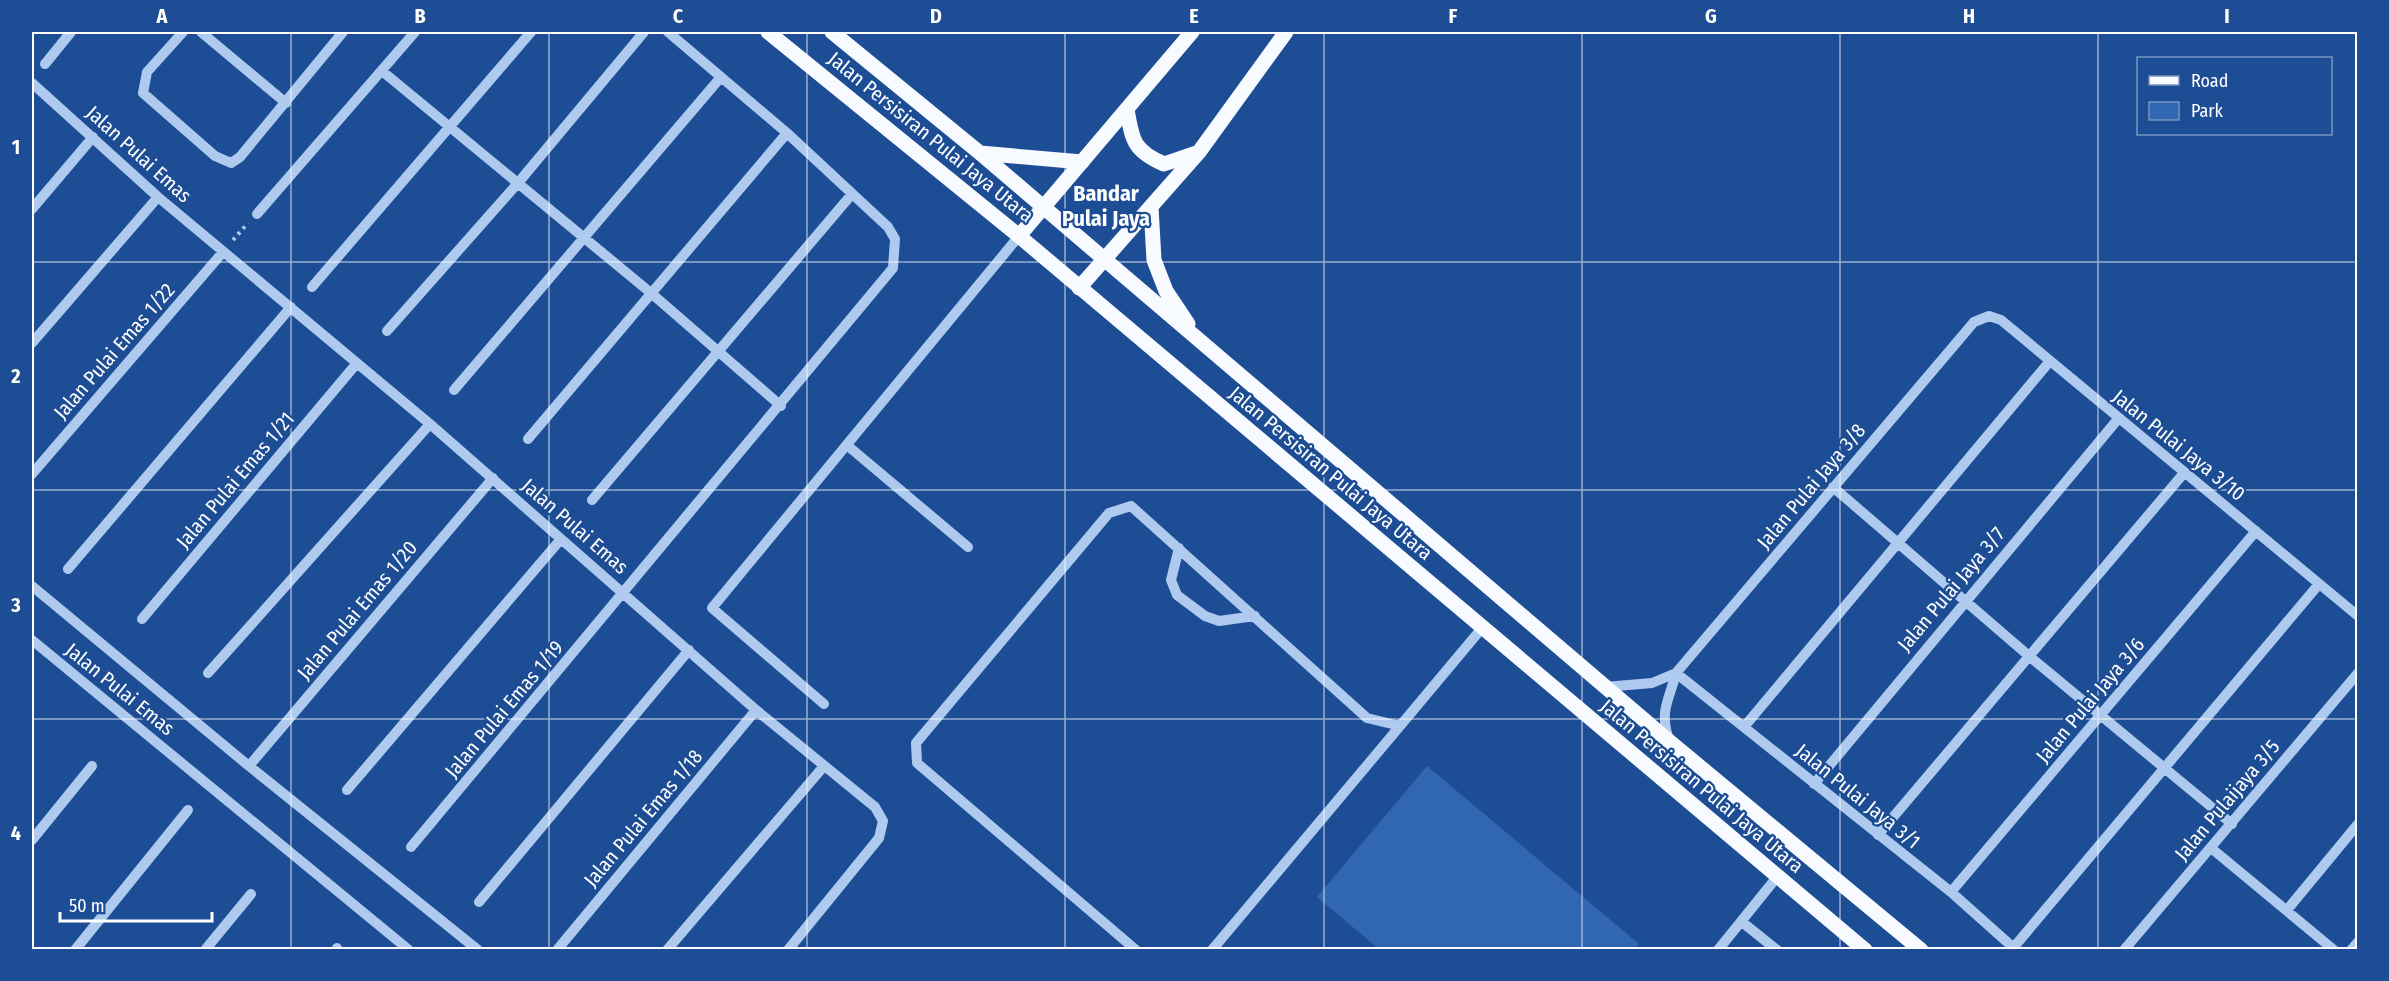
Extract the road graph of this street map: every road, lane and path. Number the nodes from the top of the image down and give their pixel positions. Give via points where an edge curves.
1 (71, 32) edge
2 (183, 32) edge
3 (201, 32) edge
4 (343, 32) edge
5 (416, 32) edge
6 (531, 32) edge
7 (644, 32) edge
8 (668, 32) edge
9 (768, 32) edge
10 (832, 32) edge
11 (1192, 32) edge
12 (1286, 32) edge
13 (45, 64) dead end
14 (382, 71) junction
15 (721, 77) junction
16 (32, 83) edge
17 (286, 103) junction
18 (1127, 109) junction
19 (449, 126) junction
20 (787, 134) junction
21 (93, 137) junction
22 (1199, 152) junction
23 (980, 153) junction
24 (1082, 162) junction
25 (518, 183) junction
26 (852, 194) junction
27 (158, 197) junction
28 (1044, 207) junction
29 (1151, 207) junction
30 (32, 209) edge
31 (257, 214) joint
32 (1019, 236) junction
33 (584, 238) junction
34 (224, 252) junction
35 (1104, 259) junction
36 (312, 287) dead end
37 (1079, 288) junction
38 (651, 293) junction
39 (291, 307) junction
40 (1974, 322) joint
41 (387, 332) dead end
42 (1197, 338) junction
43 (32, 343) edge
44 (719, 351) junction
45 (2050, 361) junction
46 (357, 363) junction
47 (454, 390) dead end
48 (781, 406) junction
49 (2118, 419) junction
50 (430, 424) junction
51 (528, 439) dead end
52 (848, 446) junction
53 (2184, 473) junction
54 (32, 474) edge
55 (493, 478) junction
56 (1833, 487) junction
57 (592, 500) dead end
58 (2256, 531) junction
59 (561, 539) junction
60 (1897, 542) junction
61 (968, 547) dead end
62 (1179, 548) junction
63 (68, 569) dead end
64 (2319, 584) junction
65 (32, 586) edge
66 (624, 593) junction
67 (1964, 600) junction
68 (1256, 616) junction
69 (2358, 616) edge
70 (142, 620) dead end
71 (1482, 628) junction
72 (32, 640) edge
73 (689, 650) junction
74 (2029, 656) junction
75 (208, 673) dead end
76 (1676, 673) junction
77 (2358, 673) edge
78 (1605, 687) junction
79 (824, 704) dead end
80 (756, 710) junction
81 (2102, 715) junction
82 (1400, 726) junction
83 (1744, 727) junction
84 (1670, 742) junction
85 (92, 766) dead end
86 (249, 766) junction
87 (824, 766) junction
88 (2165, 767) junction
89 (1814, 783) junction
90 (347, 790) dead end
91 (188, 810) dead end
92 (2232, 824) junction
93 (2358, 824) edge
94 (1878, 835) junction
95 (32, 840) edge
96 (411, 848) dead end
97 (2211, 848) junction
98 (1777, 877) junction
99 (1951, 892) junction
100 (251, 894) dead end
101 (479, 902) dead end
102 (2287, 910) junction
103 (1742, 922) junction
104 (2358, 942) edge
105 (470, 947) edge
106 (2015, 948) edge
107 (75, 950) edge
108 (205, 950) edge
109 (409, 950) edge
110 (557, 950) edge
111 (667, 950) edge
112 (788, 950) edge
113 (1137, 950) edge
114 (1212, 950) edge
115 (1718, 950) edge
116 (1777, 950) edge
117 (1865, 950) edge
118 (1921, 950) edge
119 (2124, 950) edge
120 (2334, 950) edge
121 (2351, 950) edge

1 - 13 street
2 - 17 street via 147,72 143,93 215,156 231,163 240,157
3 - 17 street
4 - 17 street
5 - 14 street
6 - 19 street
7 - 25 street
8 - 15 street
9 - 32 main road, Jalan Persisiran Pulai Jaya Utara
10 - 23 main road, Jalan Persisiran Pulai Jaya Utara
11 - 18 main road
12 - 22 main road
14 - 19 street
14 - 31 street
15 - 20 street
15 - 33 street
16 - 21 street, Jalan Pulai Emas
18 - 22 main road via 1130,132 1142,154 1164,164
18 - 24 main road
19 - 25 street
19 - 36 street
20 - 26 street
20 - 38 street
21 - 27 street, Jalan Pulai Emas
21 - 30 street
22 - 29 main road
23 - 24 main road
23 - 28 main road, Jalan Persisiran Pulai Jaya Utara
24 - 28 main road
25 - 33 street
25 - 41 street
26 - 44 street
26 - 48 street, Jalan Pulai Emas 1/19 via 895,239 893,268
27 - 34 street, Jalan Pulai Emas
27 - 43 street
28 - 32 main road
28 - 35 main road, Jalan Persisiran Pulai Jaya Utara
29 - 35 main road
29 - 42 main road via 1154,260 1166,291
31 - 34 path
32 - 37 main road, Jalan Persisiran Pulai Jaya Utara
32 - 52 street
33 - 38 street
33 - 47 street
34 - 39 street, Jalan Pulai Emas
34 - 54 street, Jalan Pulai Emas 1/22
35 - 37 main road
35 - 42 main road, Jalan Persisiran Pulai Jaya Utara
37 - 71 main road, Jalan Persisiran Pulai Jaya Utara
38 - 44 street
38 - 51 street
39 - 46 street, Jalan Pulai Emas
39 - 63 street
40 - 45 street, Jalan Pulai Jaya 3/10 via 1989,316 2001,320
40 - 56 street, Jalan Pulai Jaya 3/8
42 - 78 main road, Jalan Persisiran Pulai Jaya Utara
44 - 48 street
44 - 57 street
45 - 49 street, Jalan Pulai Jaya 3/10
45 - 60 street
46 - 50 street, Jalan Pulai Emas
46 - 70 street, Jalan Pulai Emas 1/21
48 - 66 street, Jalan Pulai Emas 1/19
49 - 53 street, Jalan Pulai Jaya 3/10
49 - 67 street, Jalan Pulai Jaya 3/7
50 - 55 street, Jalan Pulai Emas
50 - 75 street
52 - 61 street
52 - 79 street via 712,608
53 - 58 street, Jalan Pulai Jaya 3/10
53 - 74 street
55 - 59 street, Jalan Pulai Emas
55 - 86 street, Jalan Pulai Emas 1/20
56 - 60 street
56 - 76 street, Jalan Pulai Jaya 3/8
58 - 64 street, Jalan Pulai Jaya 3/10
58 - 81 street, Jalan Pulai Jaya 3/6
59 - 66 street, Jalan Pulai Emas
59 - 90 street
60 - 67 street
60 - 83 street
62 - 68 street
62 - 68 street via 1171,580 1177,595 1205,616 1219,621
62 - 113 street via 1131,506 1109,513 916,743 917,763
64 - 69 street, Jalan Pulai Jaya 3/10
64 - 88 street
65 - 86 street, Jalan Pulai Emas
66 - 73 street, Jalan Pulai Emas
66 - 96 street, Jalan Pulai Emas 1/19
67 - 74 street
67 - 89 street, Jalan Pulai Jaya 3/7
68 - 82 street via 1367,718
71 - 82 street
71 - 98 main road, Jalan Persisiran Pulai Jaya Utara
72 - 109 street, Jalan Pulai Emas
73 - 80 street, Jalan Pulai Emas
73 - 101 street
74 - 81 street
74 - 94 street
76 - 78 street via 1653,683
76 - 83 street, Jalan Pulai Jaya 3/1
76 - 84 street via 1663,710
77 - 92 street, Jalan Pulaijaya 3/5
78 - 84 main road, Jalan Persisiran Pulai Jaya Utara
80 - 87 street, Jalan Pulai Emas
80 - 110 street, Jalan Pulai Emas 1/18
81 - 88 street
81 - 99 street, Jalan Pulai Jaya 3/6
82 - 114 street
83 - 89 street, Jalan Pulai Jaya 3/1
84 - 118 main road, Jalan Persisiran Pulai Jaya Utara
85 - 95 street
86 - 105 street, Jalan Pulai Emas
87 - 111 street
87 - 112 street, Jalan Pulai Emas via 875,807 883,821 879,838
88 - 92 street
88 - 106 street
89 - 94 street, Jalan Pulai Jaya 3/1
91 - 107 street
92 - 97 street, Jalan Pulaijaya 3/5
93 - 102 street
94 - 99 street, Jalan Pulai Jaya 3/1
97 - 102 street
97 - 119 street, Jalan Pulaijaya 3/5
98 - 103 street
98 - 117 main road, Jalan Persisiran Pulai Jaya Utara
99 - 106 street, Jalan Pulai Jaya 3/1
100 - 108 street
102 - 120 street
103 - 115 street
103 - 116 street
104 - 121 street

